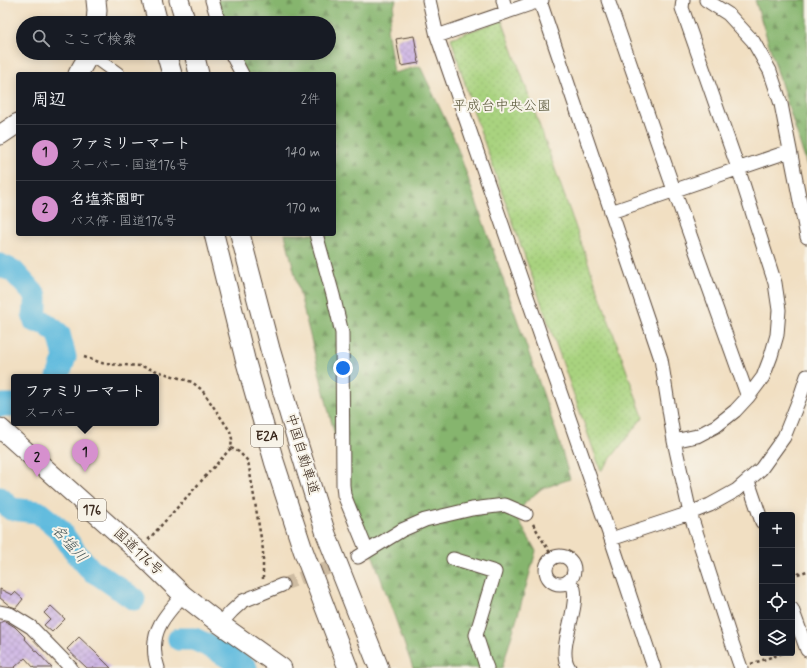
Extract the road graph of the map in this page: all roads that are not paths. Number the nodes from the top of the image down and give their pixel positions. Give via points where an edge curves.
1 (96, 0) edge
2 (152, 0) edge
3 (179, 0) edge
4 (212, 0) edge
5 (429, 0) edge
6 (541, 0) edge
7 (608, 0) edge
8 (682, 0) edge
9 (706, 0) edge
10 (505, 6) edge
11 (97, 16) edge
12 (156, 16) edge
13 (184, 16) edge
14 (217, 16) edge
15 (437, 36) junction
16 (86, 60) edge
17 (99, 60) edge
18 (168, 60) edge
19 (196, 60) edge
20 (235, 60) edge
21 (79, 72) edge
22 (115, 72) edge
23 (171, 72) edge
24 (199, 72) edge
25 (241, 72) edge
26 (16, 124) edge
27 (0, 135) edge
28 (790, 150) junction
29 (738, 168) junction
30 (674, 190) junction
31 (611, 212) junction
32 (214, 236) edge
33 (241, 236) edge
34 (317, 236) edge
35 (807, 237) edge
36 (807, 376) edge
37 (748, 397) junction
38 (0, 428) edge
39 (674, 441) junction
40 (748, 481) junction
41 (690, 513) junction
42 (759, 513) edge
43 (526, 514) road end
44 (611, 539) junction
45 (453, 559) dead end
46 (569, 581) junction
47 (282, 584) tunnel mouth
48 (182, 595) junction
49 (0, 612) edge
50 (795, 616) edge
51 (220, 624) junction
52 (807, 650) edge
53 (71, 668) edge
54 (158, 668) edge
55 (282, 668) edge
56 (348, 668) edge
57 (379, 668) edge
58 (487, 668) edge
59 (569, 668) edge
60 (654, 668) edge
61 (741, 668) edge

1 - 11 highway
2 - 12 highway
3 - 13 highway
4 - 14 street
5 - 15 street
6 - 10 street
6 - 31 street
7 - 30 street
8 - 29 street via 682,8
9 - 28 street via 728,14 753,41 770,71 781,104
10 - 15 street
15 - 44 street
16 - 21 highway
17 - 22 street
18 - 23 highway
19 - 24 highway
20 - 25 street
26 - 27 highway
28 - 29 street
28 - 35 street
29 - 30 street
29 - 37 street via 776,283 779,310 777,335 771,356 763,377
30 - 31 street
30 - 37 street
31 - 39 street via 661,359
32 - 56 highway, 中国自動車道 / E2A via 274,461 303,550
33 - 57 highway, 中国自動車道 / E2A via 270,349 326,534
34 - 43 street via 342,333 343,485 363,554 402,530 425,520 472,509 504,506
36 - 40 street via 784,437 761,469
37 - 39 street via 716,426 697,436
38 - 48 highway, 国道176号 / 176 via 138,551
39 - 41 street
40 - 41 street via 710,505
40 - 42 street
41 - 44 street
41 - 61 street
44 - 60 street
45 - 58 street via 495,572 476,635
46 - 46 street via 559,584 549,578 546,568 548,562 557,556 567,557 574,566
46 - 59 street via 574,588 574,600 564,653
47 - 51 street via 243,601
48 - 51 highway, 国道176号 / 176
48 - 54 street via 160,625 155,637 154,651
49 - 53 street via 10,614 32,628
50 - 52 street
51 - 55 highway, 国道176号 / 176

